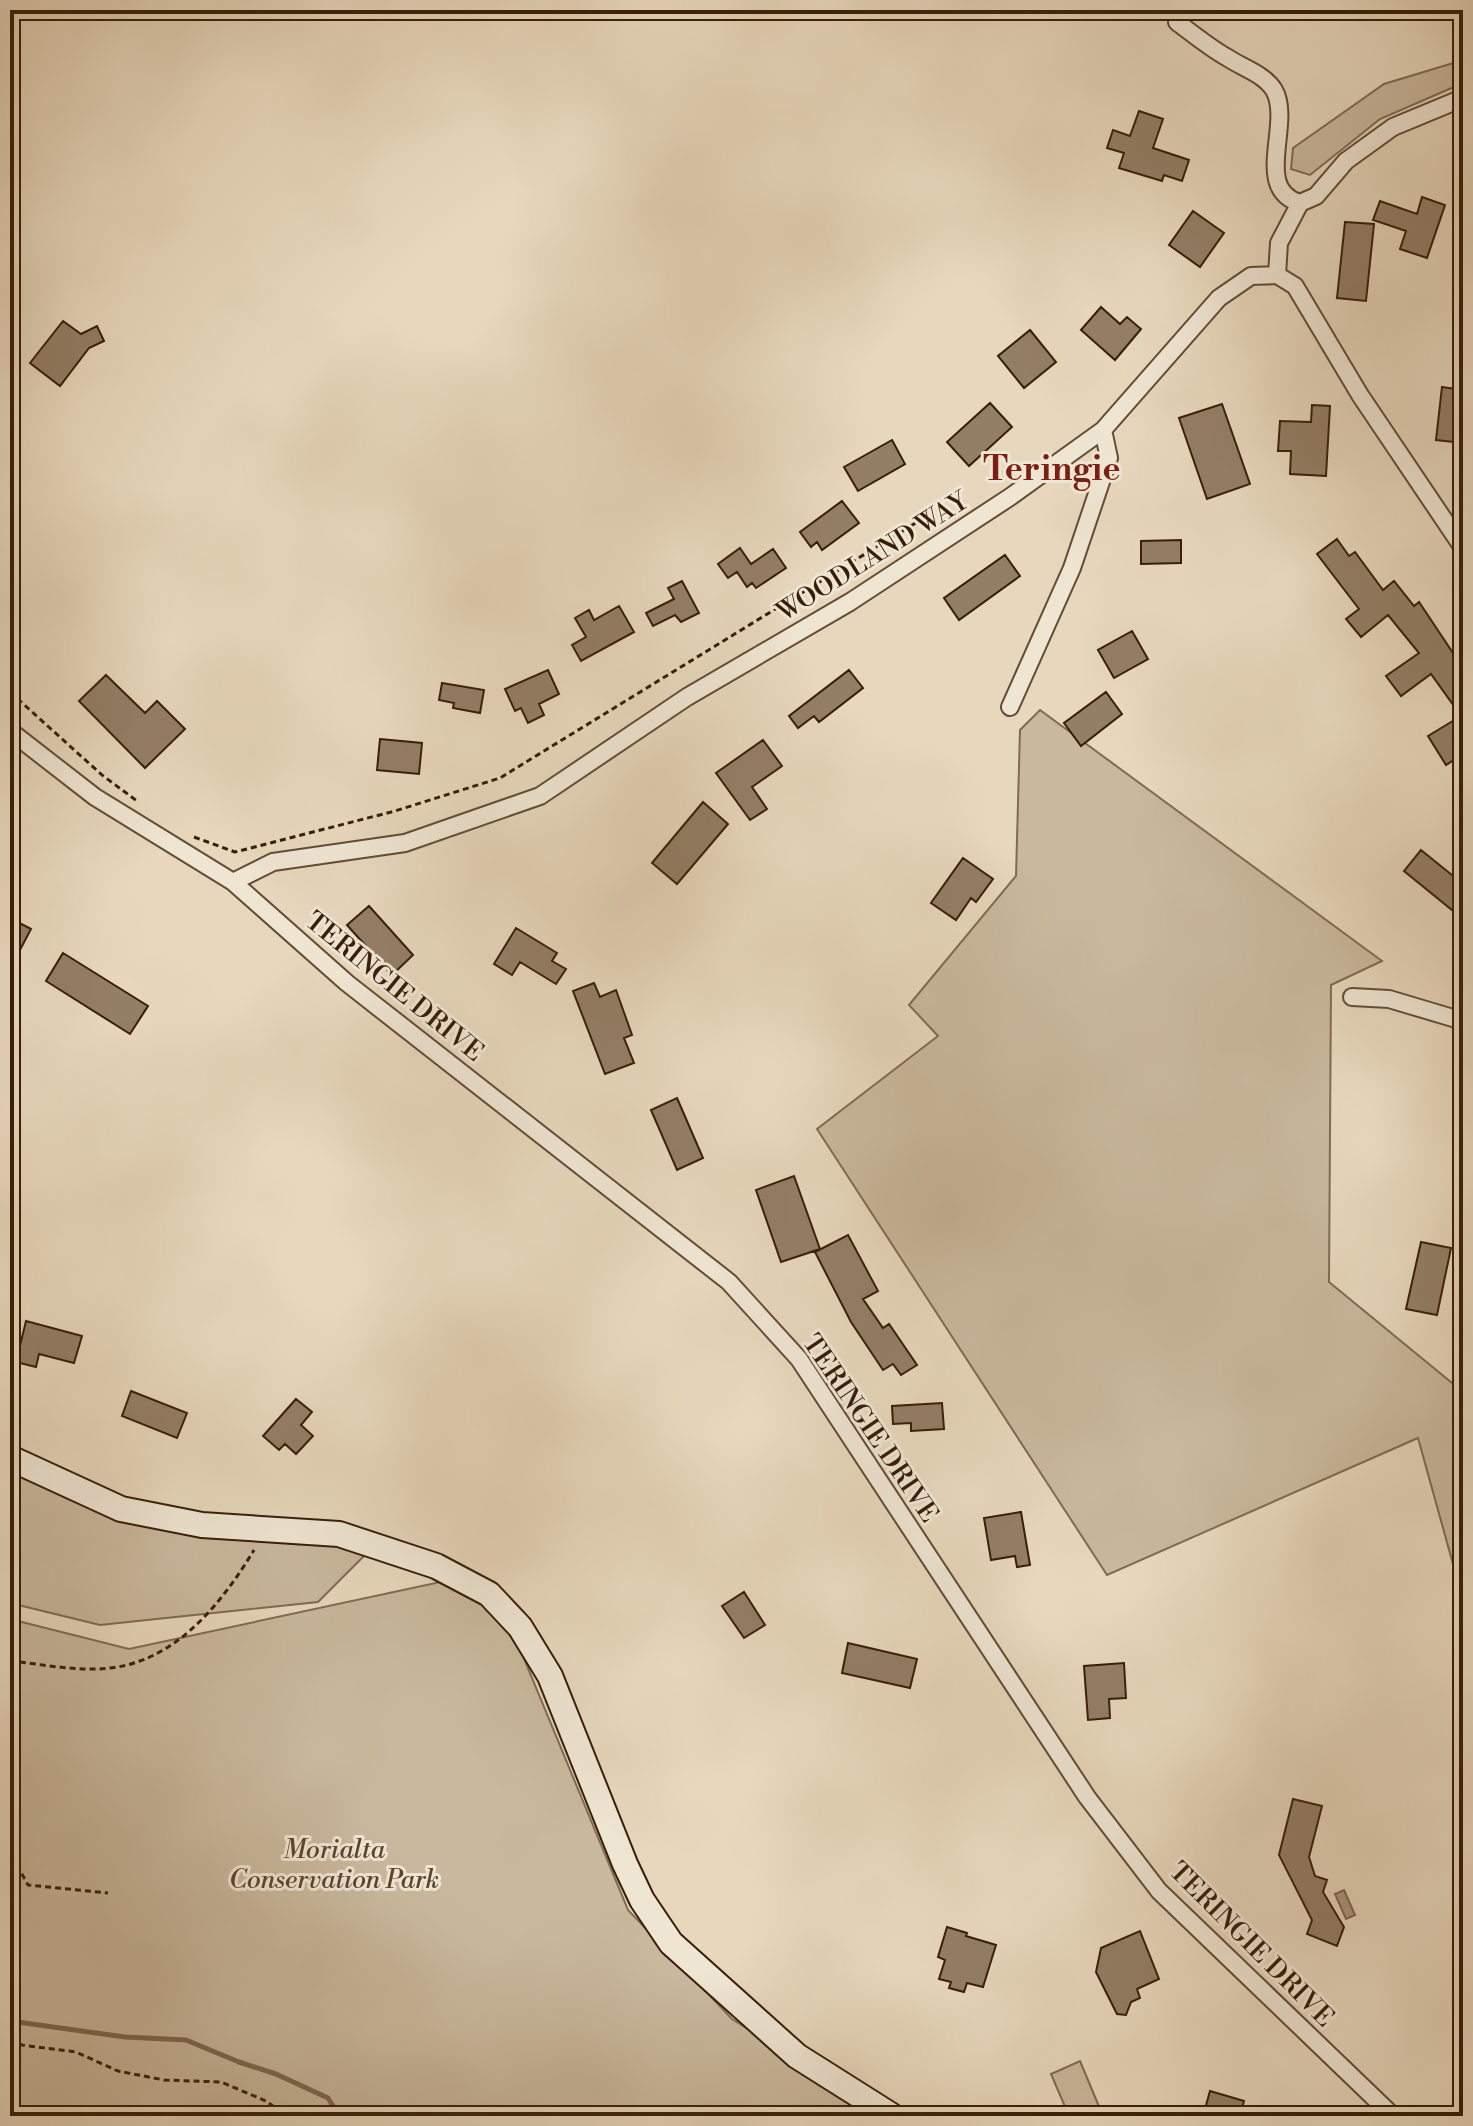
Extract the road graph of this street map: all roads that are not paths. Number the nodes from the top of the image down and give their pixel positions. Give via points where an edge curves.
1 (1177, 22) dead end
2 (1463, 98) edge
3 (1300, 203) junction
4 (1277, 275) junction
5 (1103, 430) junction
6 (1463, 548) edge
7 (1010, 707) dead end
8 (10, 731) edge
9 (233, 882) junction
10 (1352, 997) dead end
11 (1463, 1021) edge
12 (10, 1458) edge
13 (892, 2116) edge
14 (1393, 2116) edge

1 - 3 street via 1274,91 1280,118 1279,188
2 - 3 street via 1393,127 1346,161 1316,196
3 - 4 street via 1279,243
4 - 5 street, WOODLAND WAY via 1251,276 1219,298
4 - 6 street via 1295,286 1360,395
5 - 7 street via 1109,458 1072,568
5 - 9 street, WOODLAND WAY via 850,602 687,697 540,796 405,843 273,862
8 - 9 street, TERINGIE DRIVE via 95,797
9 - 14 street, TERINGIE DRIVE via 347,983 729,1282 799,1359 1087,1797 1159,1891
10 - 11 street via 1389,999
12 - 13 main road via 121,1509 202,1525 339,1534 436,1566 489,1594 520,1627 550,1676 630,1876 671,1943 797,2056

